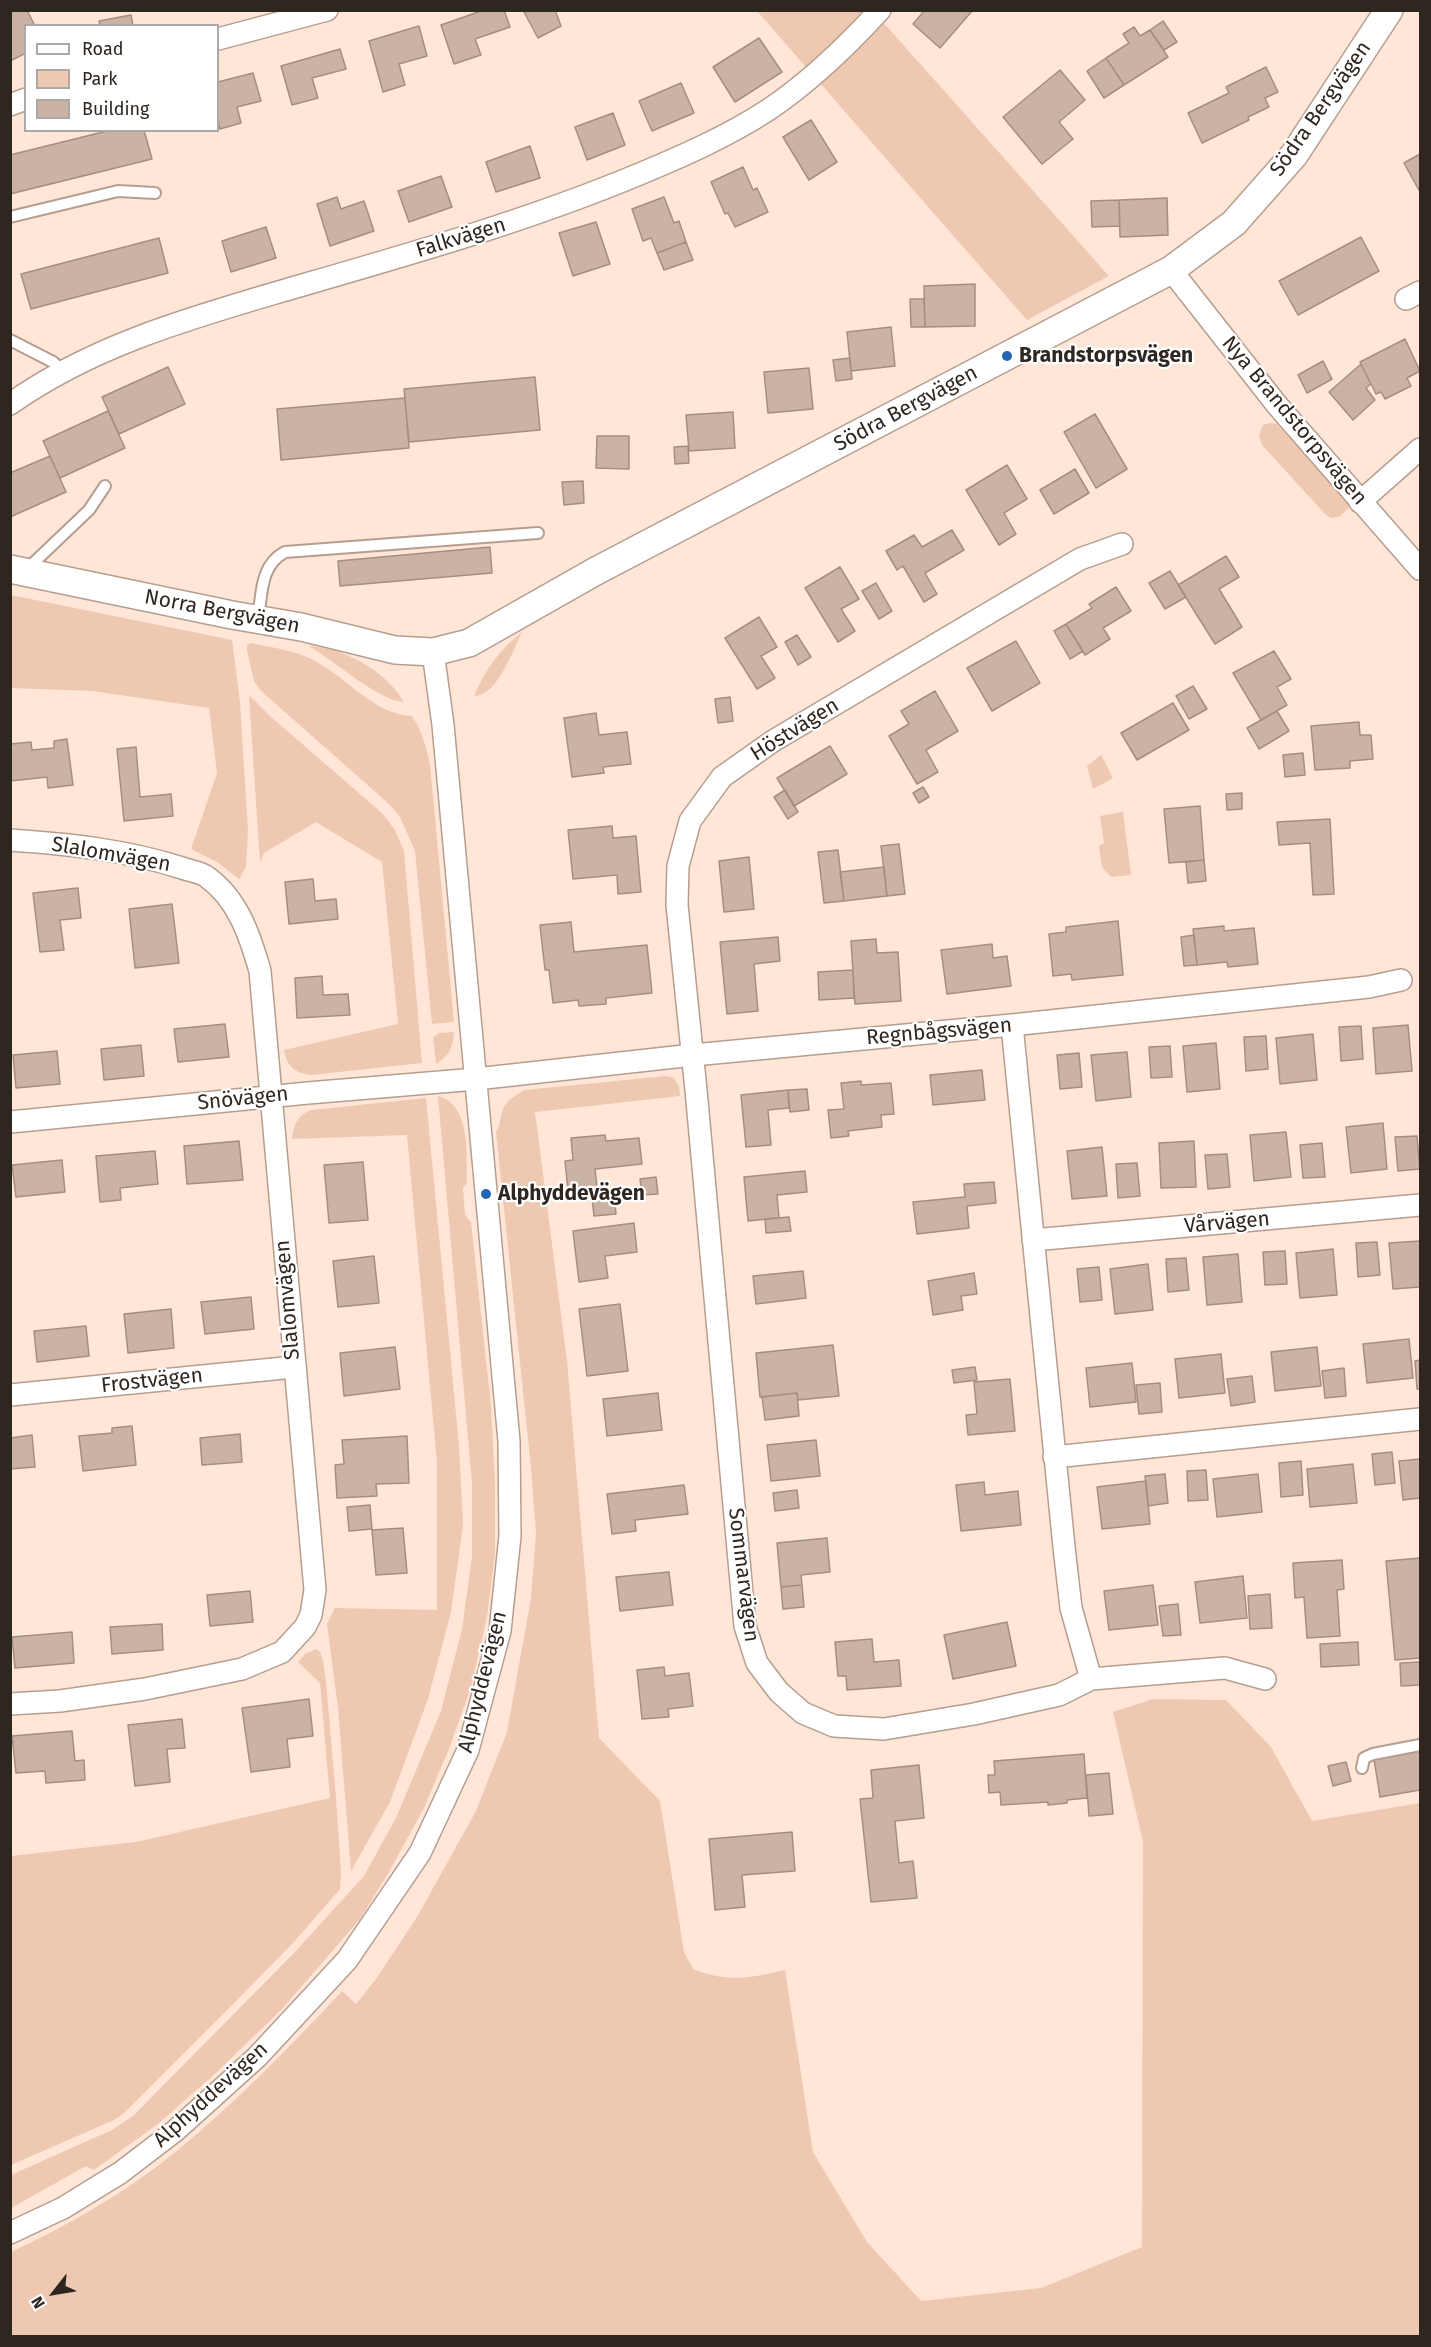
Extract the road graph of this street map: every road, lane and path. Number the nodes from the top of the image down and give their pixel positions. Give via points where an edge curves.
1 (327, 10) edge
2 (880, 10) edge
3 (1389, 10) edge
4 (219, 39) edge
5 (154, 193) dead end
6 (10, 217) edge
7 (1171, 270) junction
8 (10, 340) edge
9 (63, 372) junction
10 (10, 404) edge
11 (1420, 449) edge
12 (105, 486) dead end
13 (1360, 502) junction
14 (538, 533) dead end
15 (1122, 544) dead end
16 (1420, 569) edge
17 (17, 571) edge
18 (258, 620) junction
19 (433, 652) junction
20 (10, 840) edge
21 (1401, 980) dead end
22 (1012, 1025) junction
23 (693, 1055) junction
24 (476, 1079) junction
25 (270, 1096) junction
26 (10, 1122) edge
27 (1420, 1204) edge
28 (1033, 1240) junction
29 (294, 1367) junction
30 (10, 1395) edge
31 (1420, 1419) edge
32 (1054, 1457) junction
33 (1091, 1679) junction
34 (1265, 1679) dead end
35 (10, 1704) edge
36 (1420, 1745) edge
37 (1362, 1768) dead end
38 (10, 2233) edge

1 - 4 street
2 - 9 street, Falkvägen via 850,43 768,110 703,147 533,215 173,323
3 - 7 street, Södra Bergvägen via 1294,155 1234,223
5 - 6 lane via 118,191
7 - 13 street, Nya Brandstorpsvägen via 1277,405
7 - 19 street, Södra Bergvägen via 596,571 470,643
8 - 9 lane via 53,362
9 - 10 street, Falkvägen
11 - 13 street
12 - 17 lane via 89,510
13 - 16 street, Nya Brandstorpsvägen
14 - 18 lane via 285,552 266,569
15 - 23 street, Höstvägen via 1080,559 773,741 722,777 690,822 678,866 677,905
17 - 18 street, Norra Bergvägen
18 - 19 street, Norra Bergvägen via 395,651
19 - 24 street, Alphyddevägen
20 - 25 street, Slalomvägen via 71,844 149,858 206,876 229,898 248,929 260,971
21 - 22 street, Regnbågsvägen via 1369,987
22 - 23 street, Regnbågsvägen
22 - 28 street
23 - 24 street, Regnbågsvägen
23 - 33 street, Sommarvägen via 745,1626 757,1664 779,1692 803,1713 834,1726 884,1729 1059,1695
24 - 25 street, Snövägen
24 - 38 street, Alphyddevägen via 509,1441 510,1536 500,1631 468,1750 414,1863 346,1960 257,2057 175,2131 120,2173 63,2208
25 - 26 street, Snövägen
25 - 29 street, Slalomvägen
27 - 28 street, Vårvägen
28 - 32 street
29 - 30 street, Frostvägen
29 - 35 street, Slalomvägen via 315,1590 305,1627 282,1652 242,1669 145,1689
31 - 32 street
32 - 33 street via 1071,1608
33 - 34 street, Sommarvägen via 1224,1668
36 - 37 lane via 1373,1754 1364,1758

